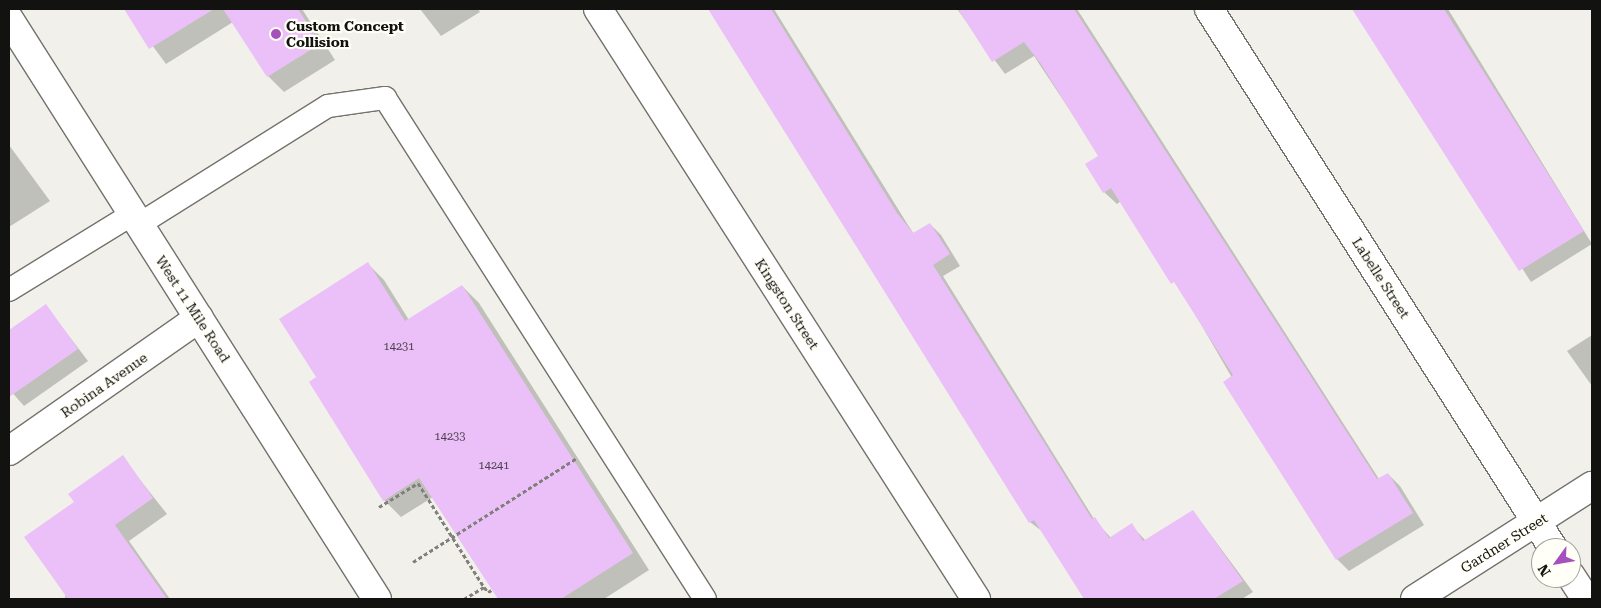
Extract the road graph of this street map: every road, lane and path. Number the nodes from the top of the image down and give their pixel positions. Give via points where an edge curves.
1 (598, 9) edge
2 (1209, 9) edge
3 (9, 19) edge
4 (135, 220) junction
5 (9, 290) edge
6 (199, 318) junction
7 (604, 441) junction
8 (9, 450) edge
9 (1592, 486) edge
10 (379, 507) dead end
11 (1536, 522) junction
12 (452, 537) junction
13 (1546, 538) edge
14 (413, 562) dead end
15 (484, 586) junction
16 (1579, 588) edge
17 (492, 590) dead end
18 (377, 599) edge
19 (464, 599) edge
20 (705, 599) edge
21 (976, 599) edge
22 (1415, 599) edge
23 (1586, 599) edge

1 - 21 street, Kingston Street
2 - 11 street, Labelle Street
3 - 4 street, West 11 Mile Road
4 - 5 lane
4 - 6 street, West 11 Mile Road
4 - 7 lane via 328,106 385,98
6 - 8 street, Robina Avenue
6 - 18 street, West 11 Mile Road
7 - 12 path
7 - 20 lane
9 - 11 street, Gardner Street
10 - 12 path via 418,482
11 - 13 street, Labelle Street
11 - 22 street, Gardner Street
12 - 14 path
12 - 15 path
15 - 17 path via 488,592
15 - 19 path
16 - 23 street

